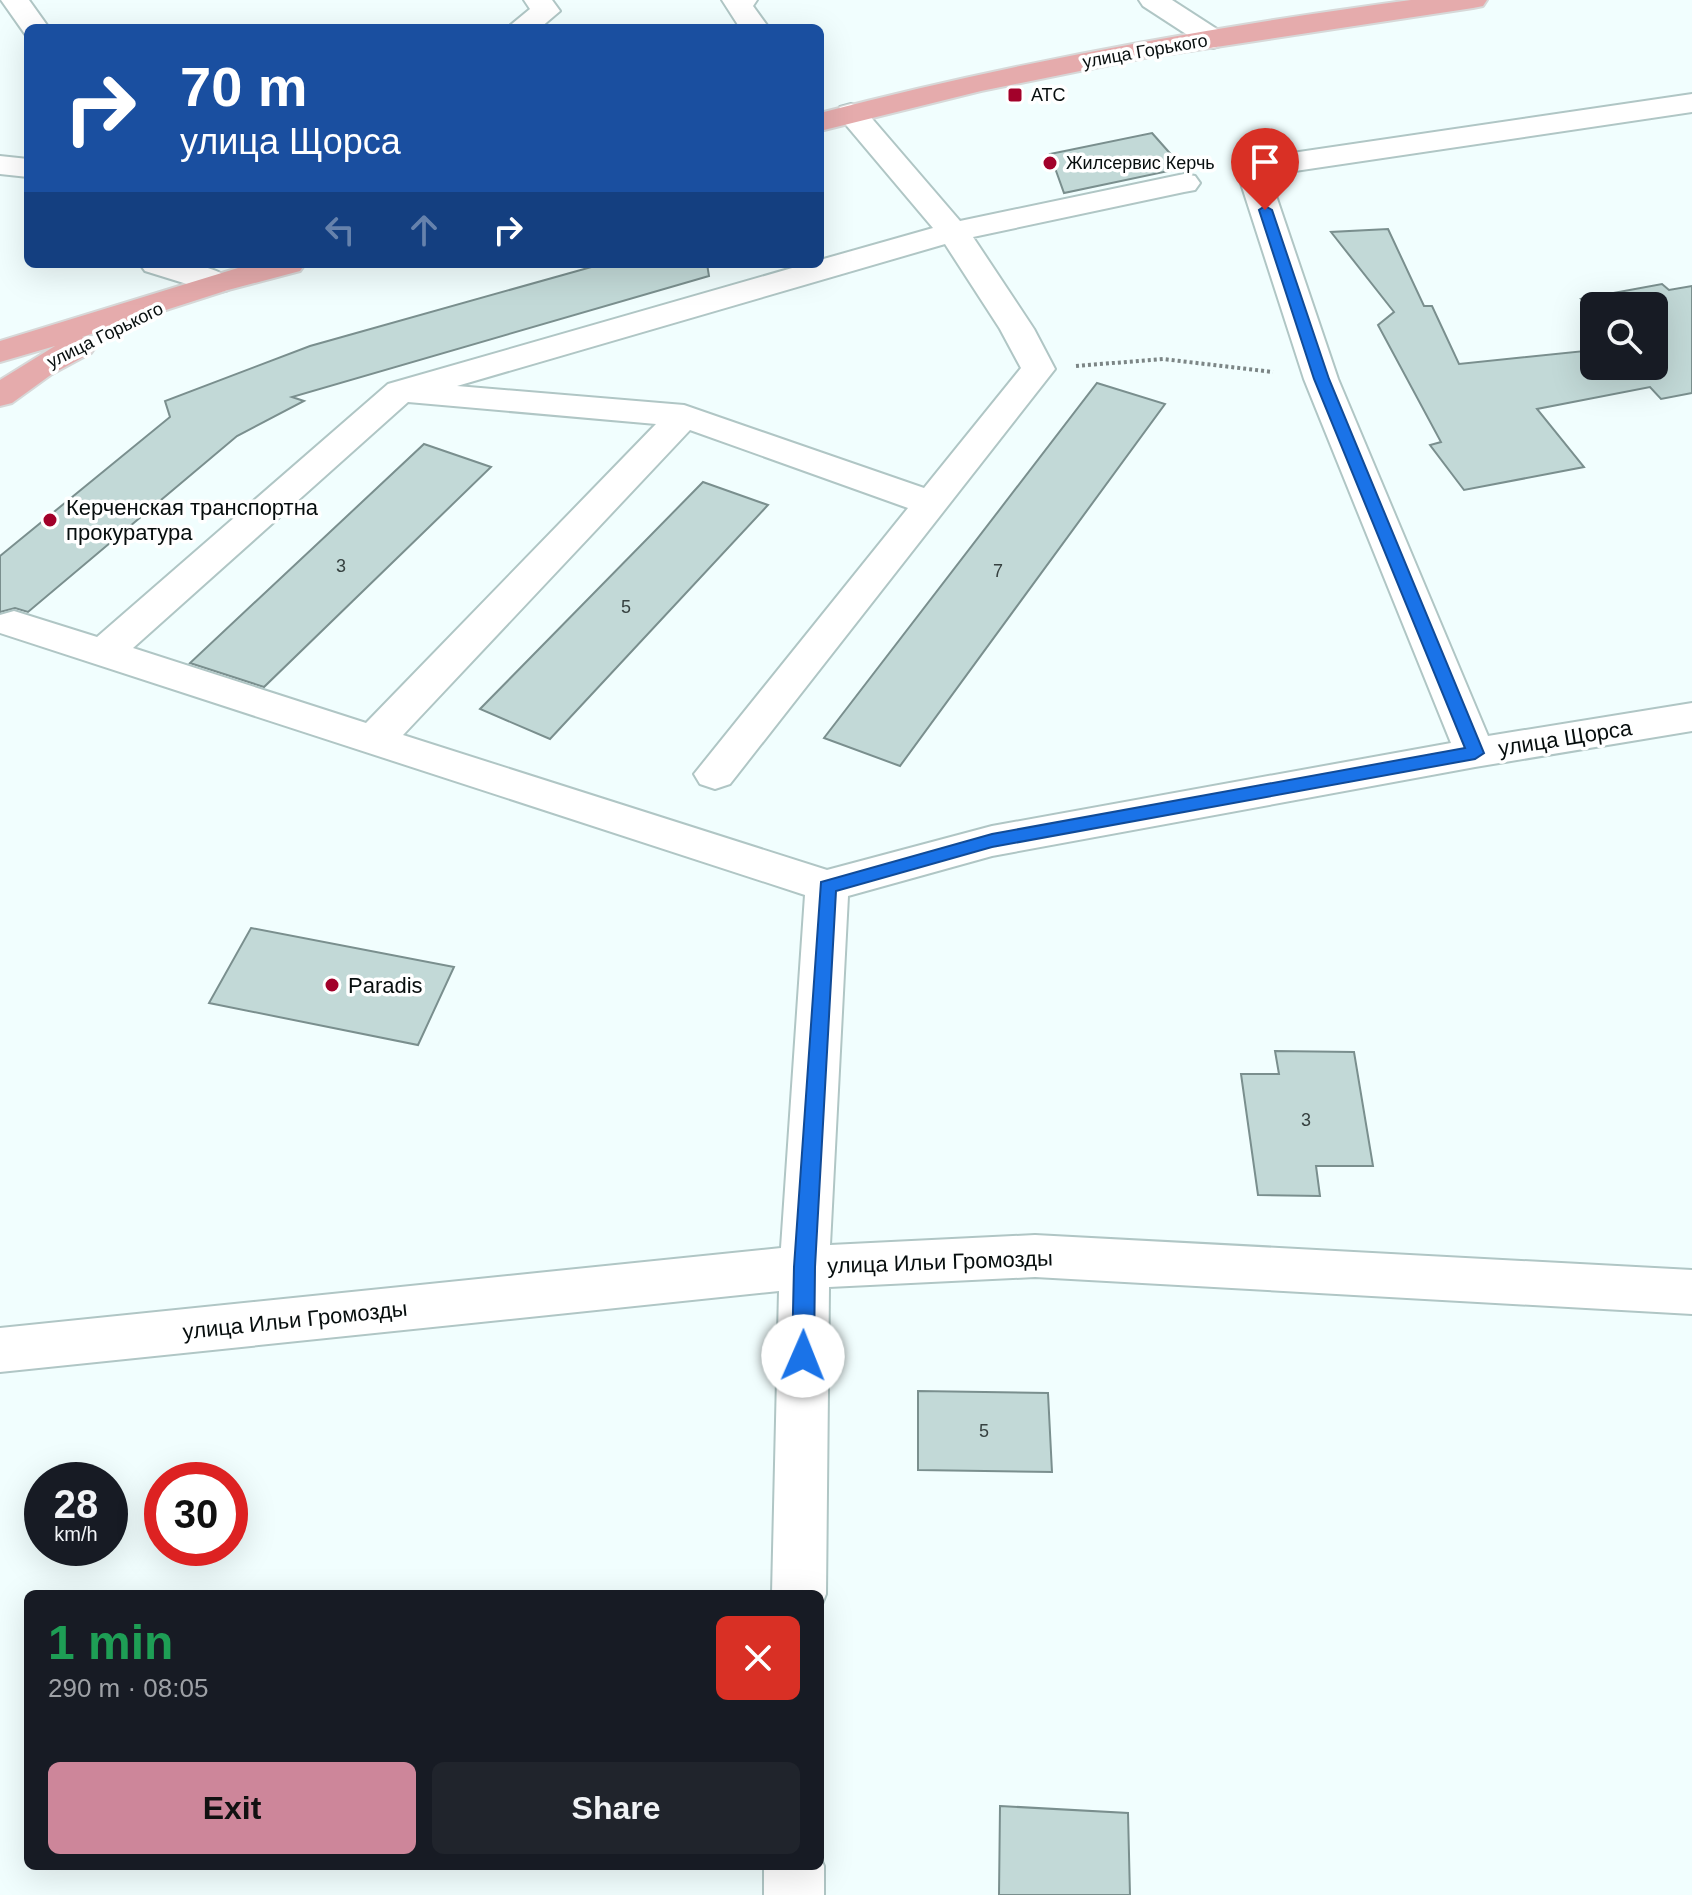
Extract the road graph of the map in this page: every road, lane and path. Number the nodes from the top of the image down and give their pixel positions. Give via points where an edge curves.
1 (15, 0) edge
2 (538, 0) edge
3 (1153, 0) edge
4 (1473, 0) edge
5 (737, 1) edge
6 (32, 24) edge
7 (527, 24) edge
8 (752, 24) edge
9 (1213, 39) junction
10 (1692, 103) edge
11 (829, 117) edge
12 (0, 165) edge
13 (24, 168) edge
14 (1184, 183) dead end
15 (953, 232) junction
16 (169, 268) edge
17 (274, 268) edge
18 (216, 283) junction
19 (0, 352) edge
20 (1038, 369) junction
21 (1321, 379) junction
22 (400, 391) junction
23 (0, 396) edge
24 (684, 416) junction
25 (931, 503) junction
26 (14, 624) dead end
27 (103, 653) junction
28 (1692, 717) edge
29 (374, 740) junction
30 (1475, 753) junction
31 (715, 774) dead end
32 (827, 886) junction
33 (804, 1267) junction
34 (1692, 1292) edge
35 (0, 1350) edge
36 (799, 1590) edge
37 (794, 1870) edge
38 (794, 1895) edge

1 - 6 street
2 - 7 street via 546,11
3 - 9 street
4 - 9 main road, улица Горького
5 - 8 street
9 - 11 main road, улица Горького via 1038,70
10 - 21 street via 1251,168
11 - 15 street
12 - 13 street
14 - 15 street
15 - 20 street
15 - 22 street
16 - 18 street
17 - 18 main road, улица Горького
18 - 19 main road, улица Горького
18 - 23 main road, улица Горького via 91,339
20 - 21 path via 1163,359
20 - 25 street
21 - 30 street
22 - 24 street
22 - 27 street
24 - 25 street
24 - 29 street
25 - 31 street
26 - 27 street
27 - 29 street
28 - 30 street, улица Щорса
29 - 32 street
30 - 32 street, улица Щорса via 992,841
32 - 33 street
33 - 34 street, улица Ильи Громозды via 1035,1256
33 - 35 street, улица Ильи Громозды
33 - 36 street
37 - 38 street

